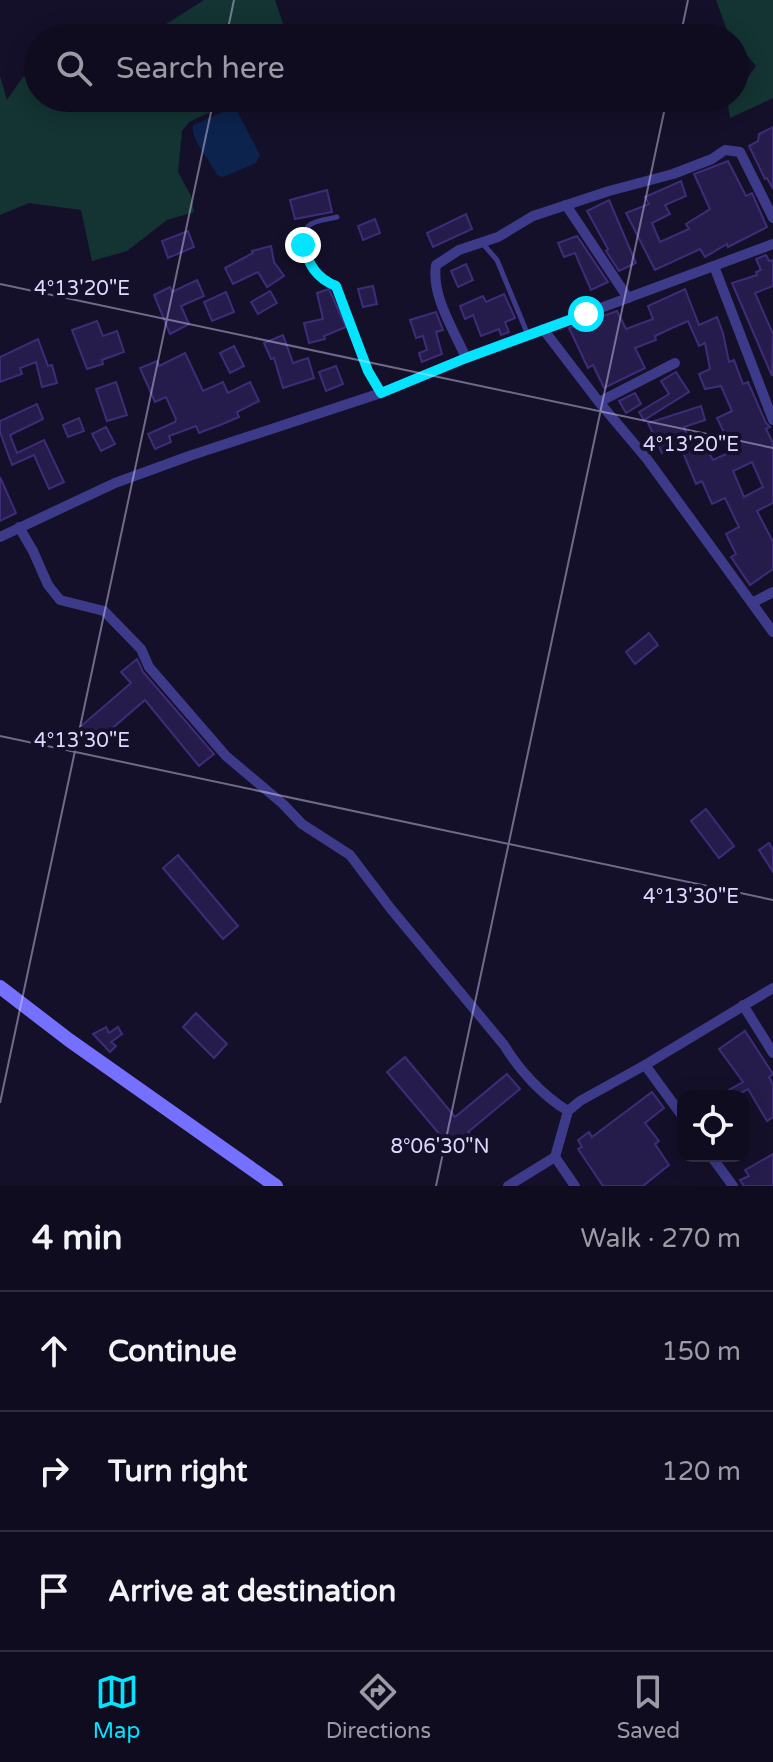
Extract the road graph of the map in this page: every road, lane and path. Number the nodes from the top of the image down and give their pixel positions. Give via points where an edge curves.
1 (566, 205) junction
2 (337, 217) dead end
3 (773, 218) edge
4 (483, 244) junction
5 (773, 244) edge
6 (714, 266) junction
7 (628, 298) junction
8 (543, 329) junction
9 (528, 335) junction
10 (466, 358) junction
11 (675, 363) dead end
12 (381, 393) junction
13 (599, 402) junction
14 (773, 420) edge
15 (19, 527) junction
16 (0, 537) edge
17 (773, 592) edge
18 (752, 603) junction
19 (773, 632) edge
20 (0, 987) edge
21 (773, 988) edge
22 (743, 1005) junction
23 (773, 1053) edge
24 (645, 1065) junction
25 (677, 1109) edge
26 (568, 1111) junction
27 (555, 1157) junction
28 (715, 1162) edge
29 (276, 1186) edge
30 (508, 1186) edge
31 (575, 1186) edge
32 (733, 1186) edge

1 - 3 street via 673,174 725,150 740,152
1 - 4 street via 533,216
1 - 7 street
2 - 12 lane via 311,224 303,245 321,280 336,286
4 - 9 lane via 497,260
4 - 10 street via 459,250 436,265 434,278
5 - 6 street
6 - 7 street
6 - 14 street
7 - 8 street
8 - 9 street
8 - 13 street
9 - 10 street
10 - 12 street
11 - 13 street
12 - 15 street via 115,483
13 - 18 street
15 - 16 street
15 - 26 street via 60,600 104,611 226,756 302,824 350,855 513,1061
17 - 18 street
18 - 19 street
20 - 29 main road
21 - 22 street
22 - 23 street
22 - 24 street
24 - 25 street
24 - 26 street
26 - 27 street
27 - 30 street
27 - 31 street
28 - 32 street

